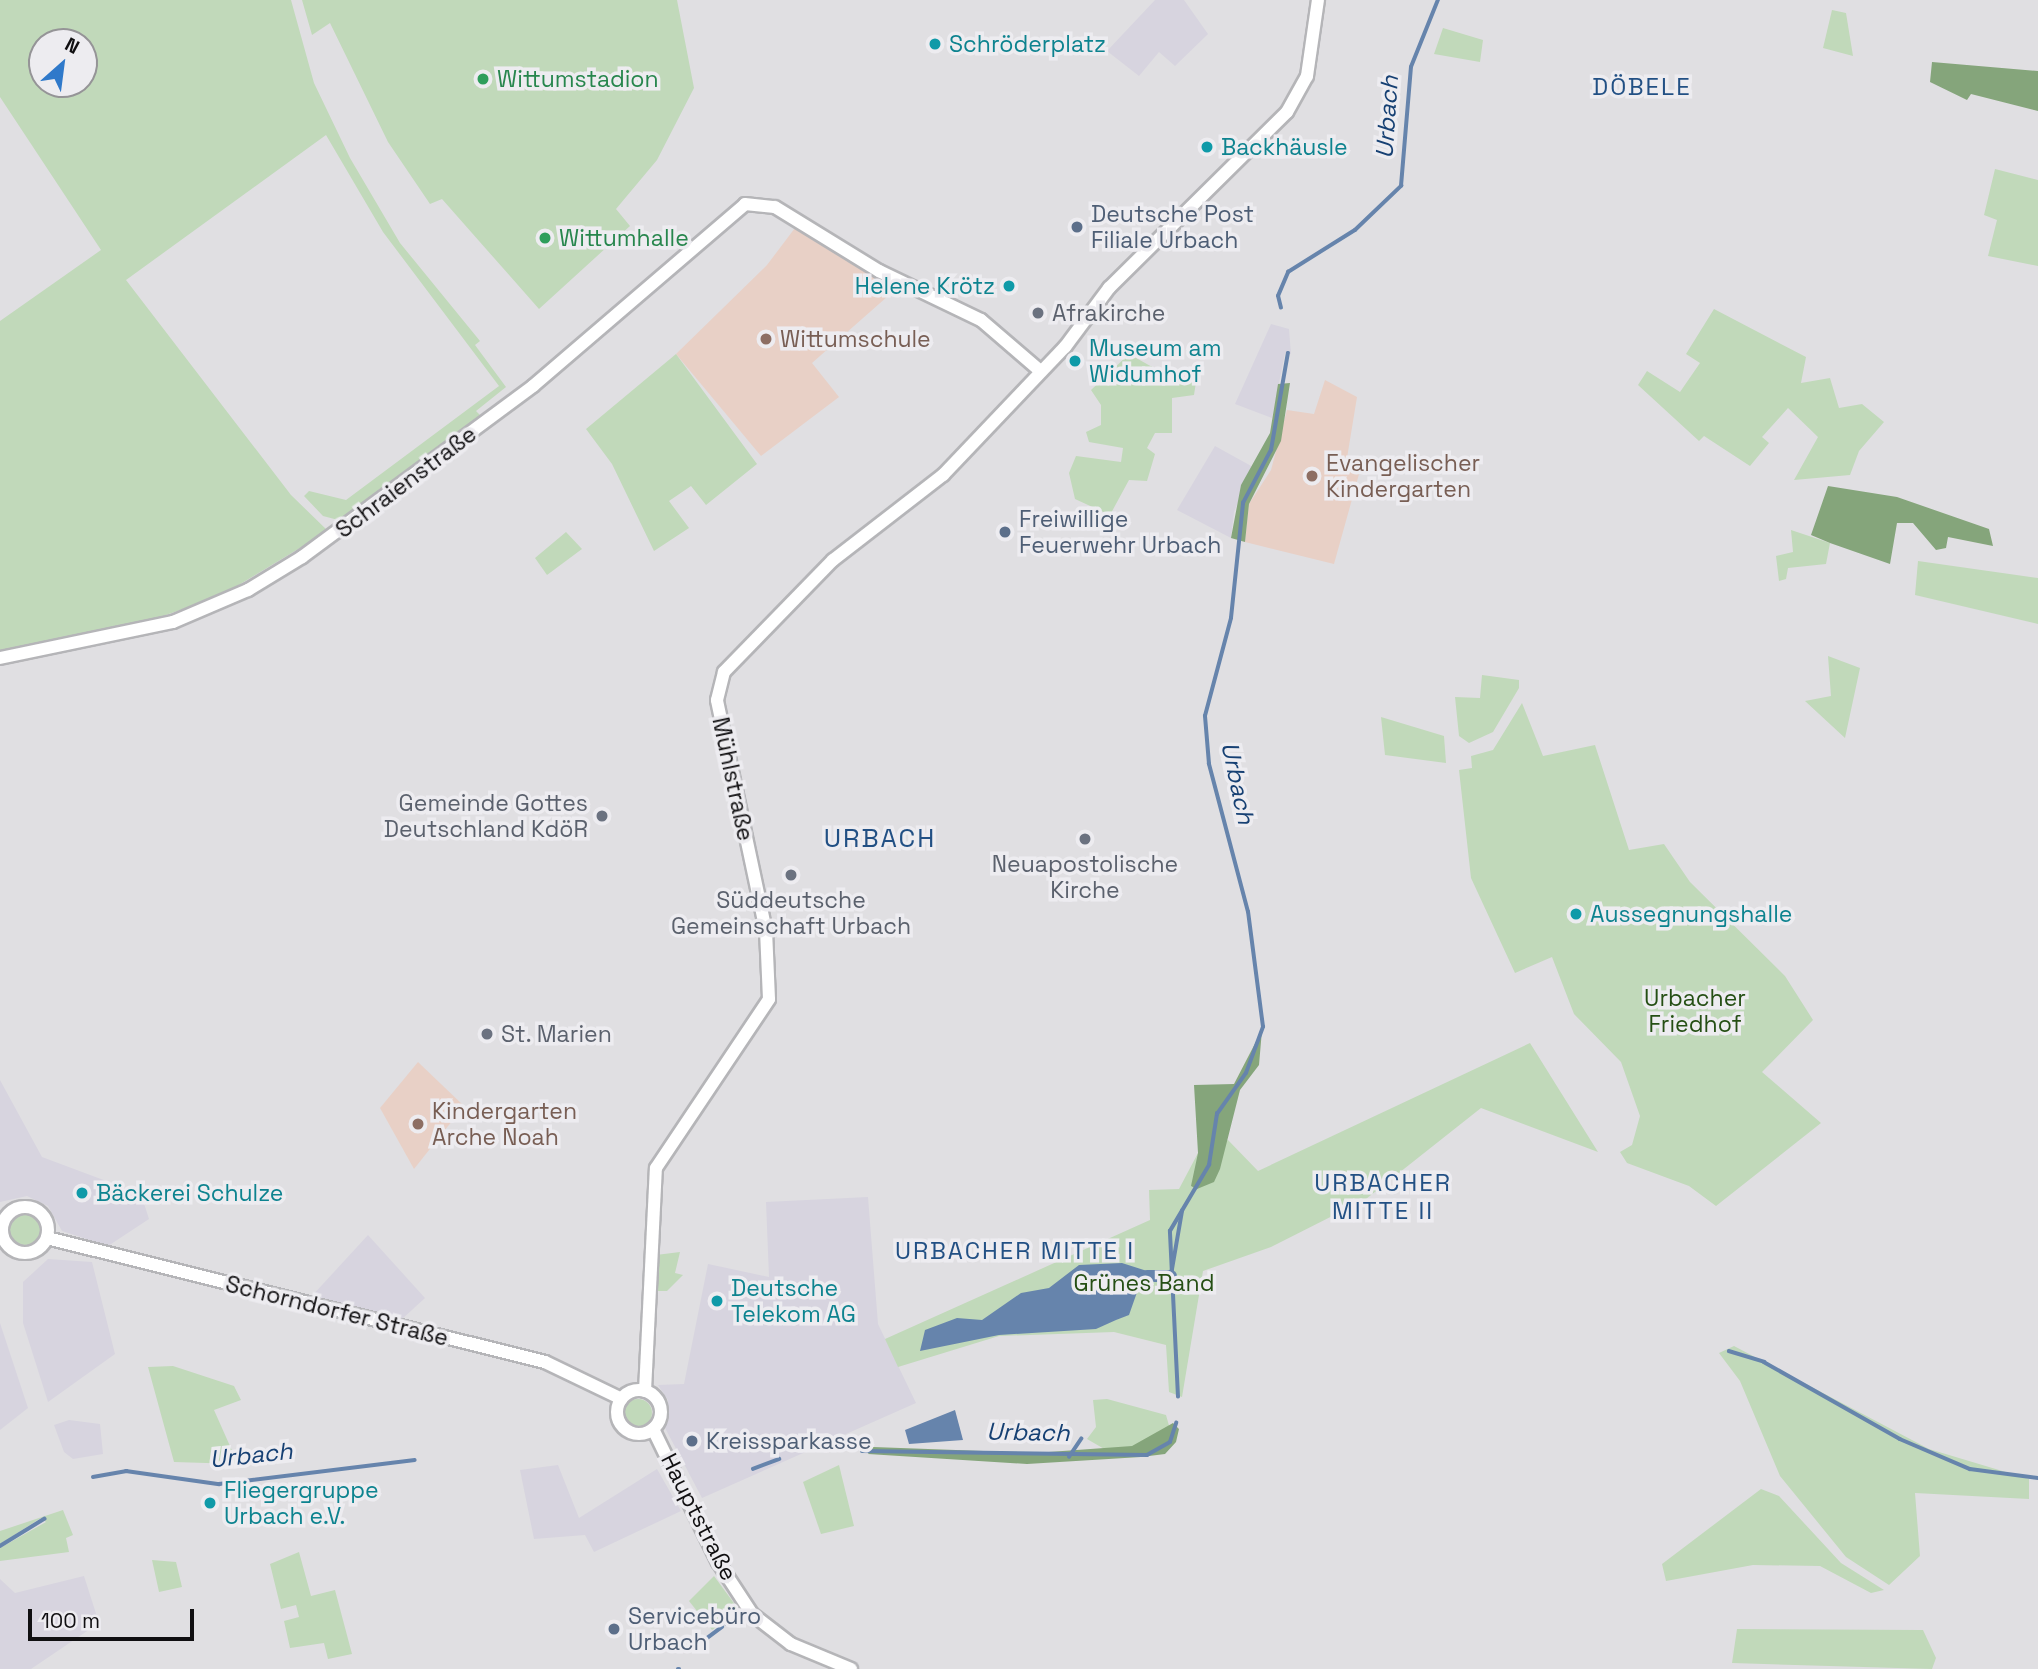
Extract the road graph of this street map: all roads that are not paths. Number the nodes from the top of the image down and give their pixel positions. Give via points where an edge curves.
1 (1318, 0) edge
2 (1038, 369) junction
3 (0, 658) edge
4 (2, 1217) edge
5 (47, 1238) junction
6 (645, 1391) junction
7 (622, 1399) junction
8 (653, 1429) junction
9 (851, 1669) edge

1 - 2 street, Mühlstraße via 1307,76 1287,112 1134,262
2 - 3 street, Schraienstraße via 981,320 879,271 775,207 756,202 732,208 533,386 270,577 149,629
2 - 6 street, Mühlstraße via 943,475 833,559 724,672 717,700 766,931 769,999 656,1168
4 - 5 street via 14,1208 34,1208 45,1219
4 - 5 street via 1,1233 12,1250 32,1252
5 - 7 street, Schorndorfer Straße via 545,1362
6 - 7 street
6 - 8 street via 660,1404
7 - 8 street via 618,1417 625,1428
8 - 9 street, Hauptstraße via 718,1562 752,1614 791,1644

